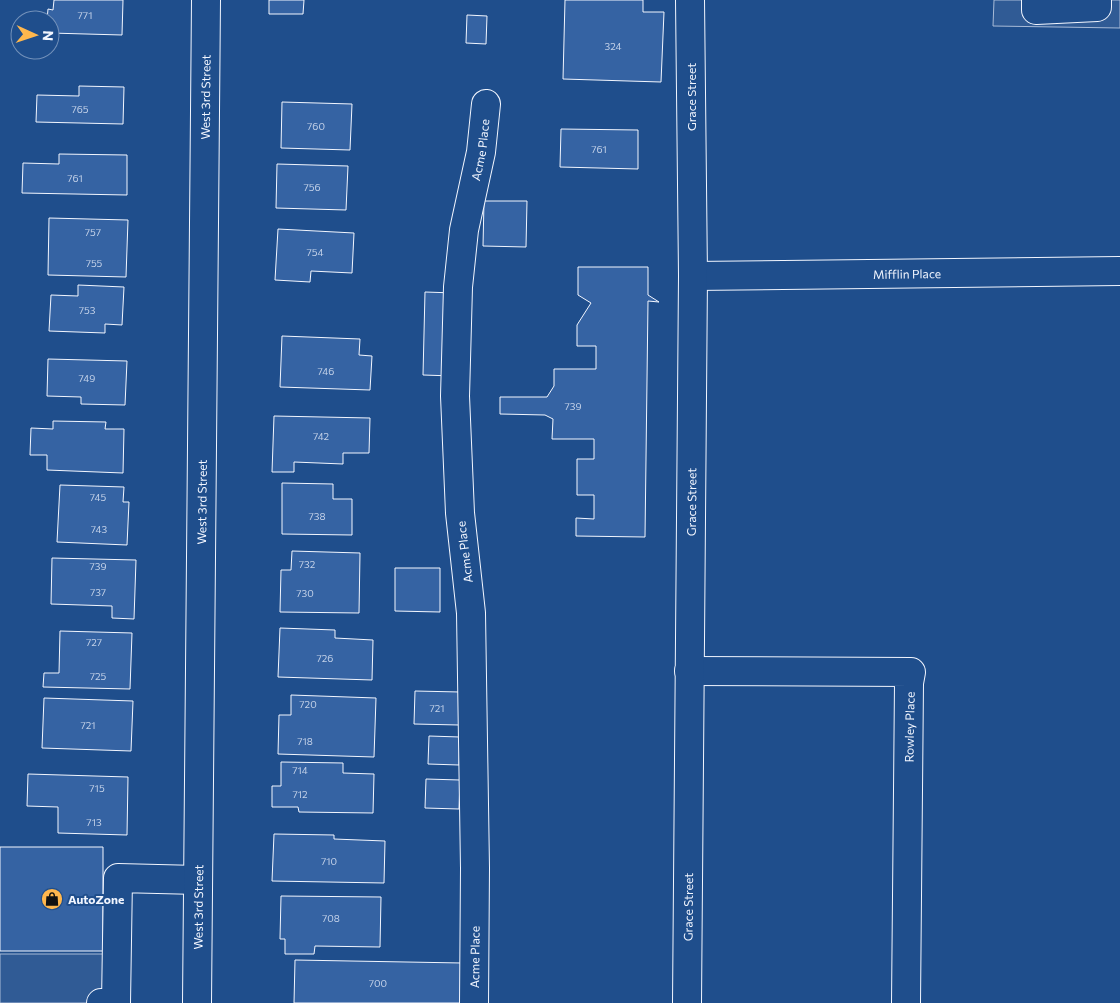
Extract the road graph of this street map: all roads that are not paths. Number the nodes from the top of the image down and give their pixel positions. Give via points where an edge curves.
1 (206, 0) edge
2 (690, 0) edge
3 (1036, 0) edge
4 (1096, 0) edge
5 (486, 104) dead end
6 (1120, 272) edge
7 (692, 276) junction
8 (689, 671) junction
9 (198, 880) junction
10 (101, 1003) edge
11 (197, 1003) edge
12 (474, 1003) edge
13 (687, 1003) edge
14 (906, 1003) edge

1 - 9 street, West 3rd Street
2 - 7 street, Grace Street
3 - 4 street via 1036,10 1097,7
5 - 12 street, Acme Place via 481,152 464,230 458,286 455,396 460,513 471,613
6 - 7 street, Mifflin Place
7 - 8 street, Grace Street
8 - 13 street, Grace Street
8 - 14 street, Rowley Place via 910,672
9 - 10 street via 118,878 116,1003
9 - 11 street, West 3rd Street

